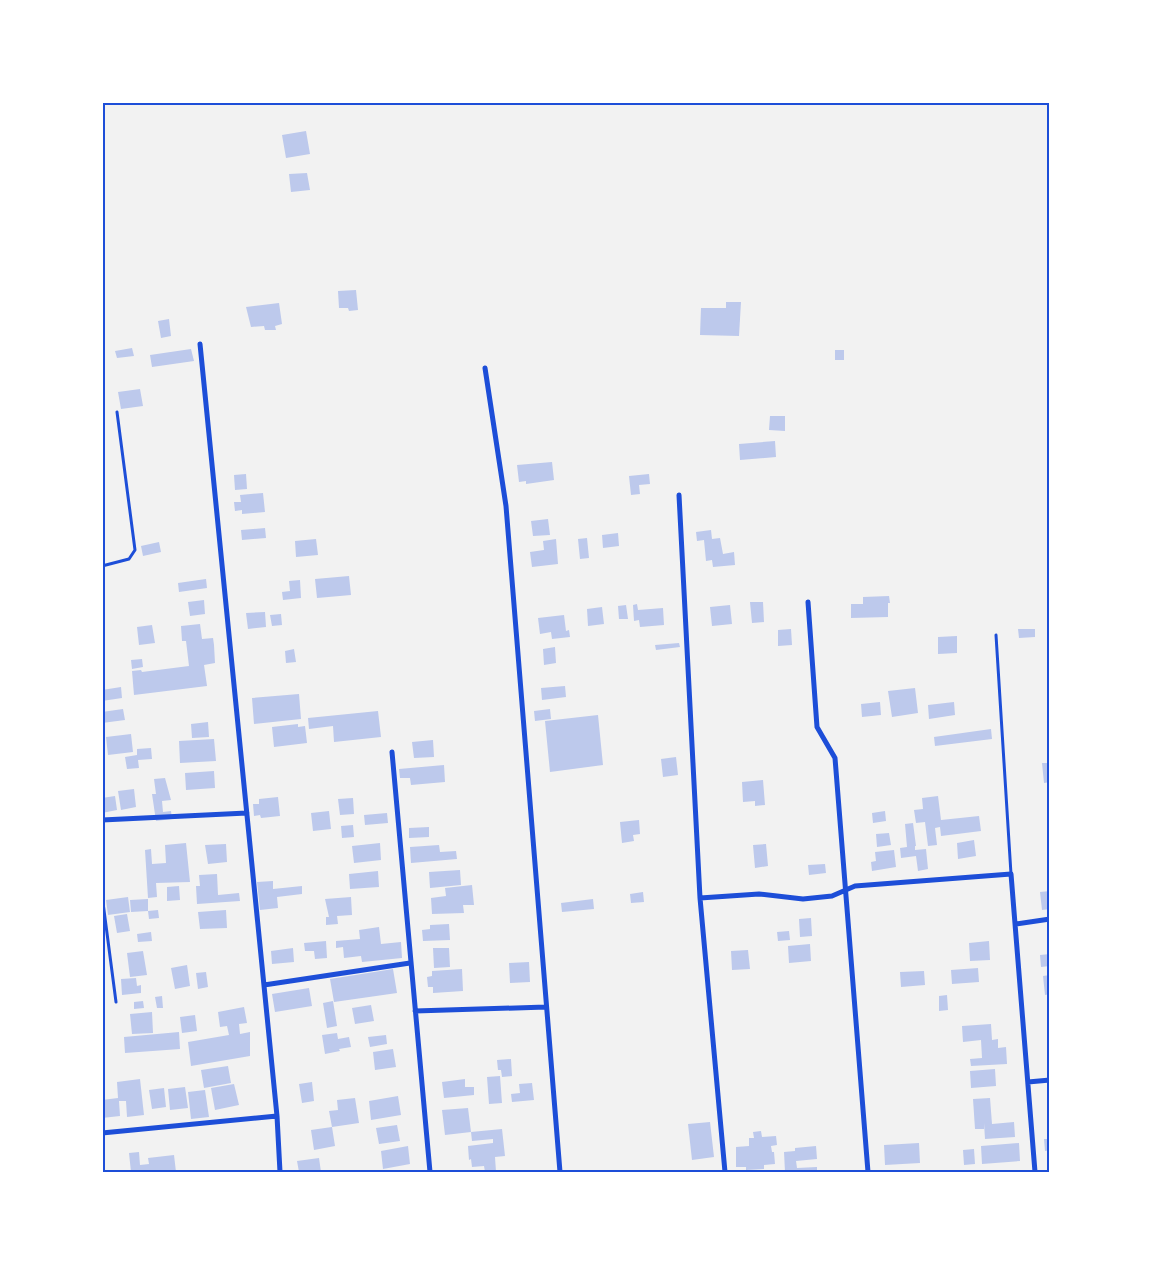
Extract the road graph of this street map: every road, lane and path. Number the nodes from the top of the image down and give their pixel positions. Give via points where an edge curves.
1 (200, 344) dead end
2 (485, 368) dead end
3 (117, 412) dead end
4 (679, 495) dead end
5 (102, 566) edge
6 (808, 602) dead end
7 (996, 636) dead end
8 (392, 752) dead end
9 (247, 813) junction
10 (102, 820) edge
11 (1011, 874) junction
12 (845, 891) junction
13 (102, 895) edge
14 (700, 898) junction
15 (1050, 920) edge
16 (1016, 924) junction
17 (410, 964) junction
18 (264, 985) junction
19 (116, 1002) dead end
20 (546, 1007) junction
21 (414, 1011) junction
22 (1050, 1080) edge
23 (1028, 1082) junction
24 (277, 1116) junction
25 (102, 1133) edge
26 (280, 1172) edge
27 (430, 1172) edge
28 (560, 1172) edge
29 (725, 1172) edge
30 (868, 1172) edge
31 (1034, 1172) edge

1 - 9 street
2 - 20 street via 506,506
3 - 5 lane via 135,550 129,559
4 - 14 street
6 - 12 street via 817,728 835,758
7 - 11 lane
8 - 17 street
9 - 10 street
9 - 18 street
11 - 12 street via 855,886
11 - 16 street
12 - 14 street via 803,899 759,894
12 - 30 street
13 - 19 lane
14 - 29 street
15 - 16 street
16 - 23 street
17 - 18 street
17 - 21 street
18 - 24 street
20 - 21 street
20 - 28 street
21 - 27 street
22 - 23 street
23 - 31 street
24 - 25 street
24 - 26 street

